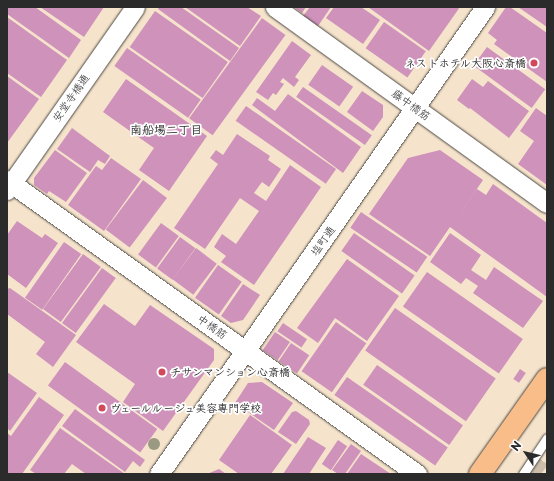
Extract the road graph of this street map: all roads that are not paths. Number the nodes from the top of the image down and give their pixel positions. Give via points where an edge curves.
1 (135, 7) edge
2 (275, 7) edge
3 (485, 7) edge
4 (415, 109) junction
5 (8, 185) edge
6 (547, 203) edge
7 (246, 351) junction
8 (547, 379) edge
9 (547, 438) edge
10 (159, 474) edge
11 (417, 474) edge
12 (480, 474) edge
13 (522, 474) edge

1 - 5 street, 安堂寺橋通
2 - 4 street, 藤中橋筋
3 - 4 street, 塩町通
4 - 6 street, 藤中橋筋
4 - 7 street, 塩町通
5 - 7 street, 中橋筋
7 - 10 street, 塩町通
7 - 11 street, 中橋筋
8 - 12 highway
9 - 13 lane

